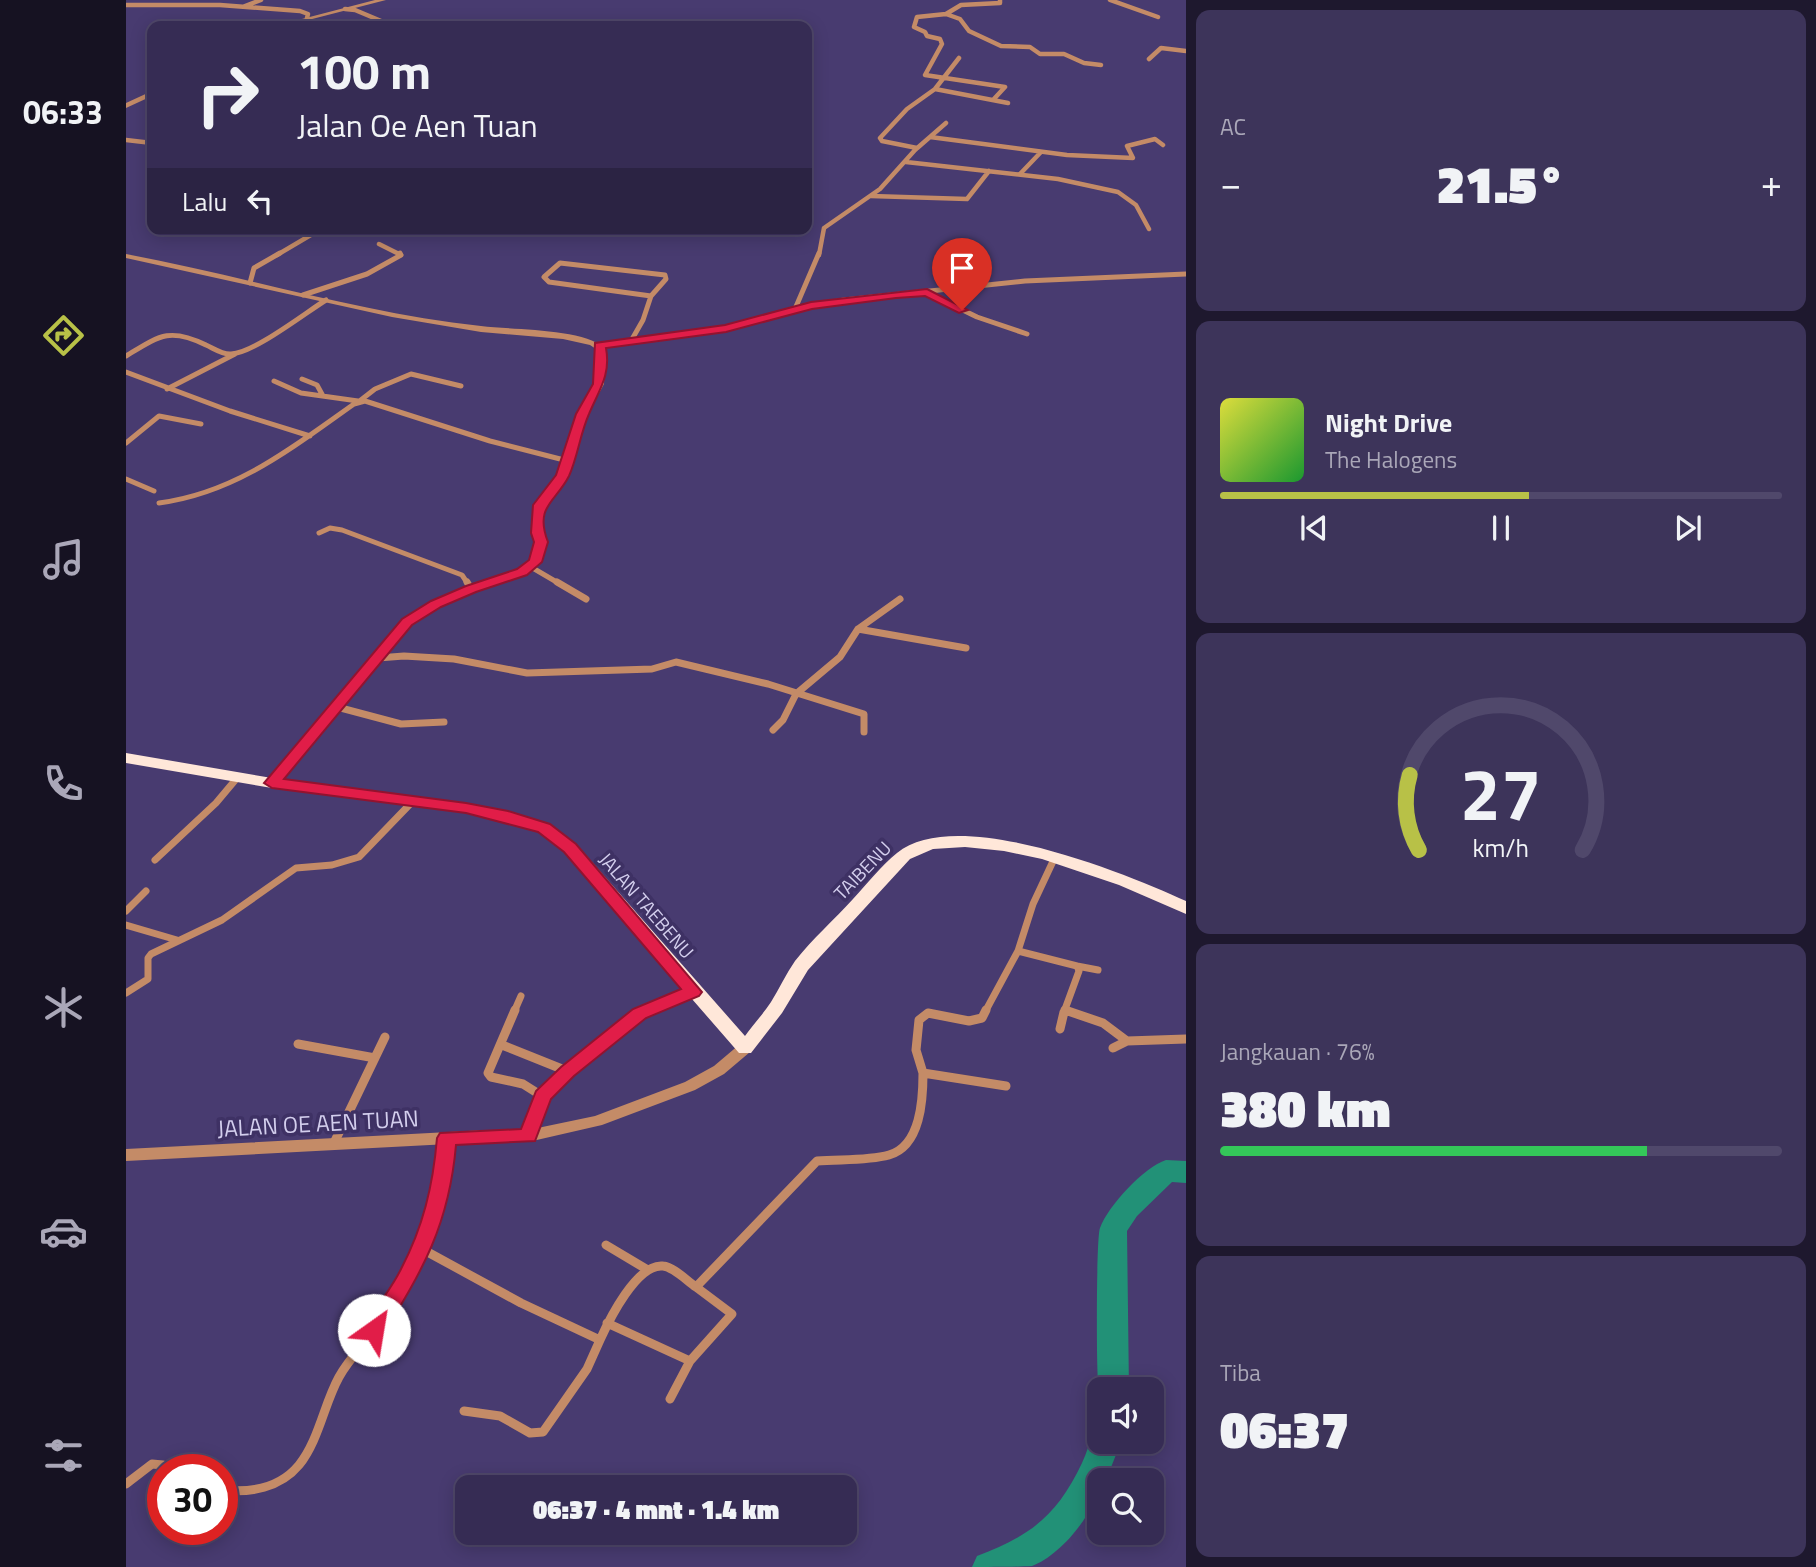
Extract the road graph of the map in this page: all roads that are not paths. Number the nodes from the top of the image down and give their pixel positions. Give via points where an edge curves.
1 (148, 0) edge
2 (261, 0) edge
3 (383, 0) edge
4 (1000, 0) edge
5 (1110, 0) edge
6 (143, 4) junction
7 (126, 5) edge
8 (242, 7) junction
9 (345, 9) junction
10 (946, 14) junction
11 (1158, 17) dead end
12 (307, 18) junction
13 (296, 21) edge
14 (381, 21) edge
15 (1186, 51) edge
16 (960, 58) dead end
17 (1149, 59) dead end
18 (1101, 65) dead end
19 (947, 77) junction
20 (935, 89) junction
21 (147, 96) edge
22 (993, 100) junction
23 (1008, 103) dead end
24 (126, 106) edge
25 (946, 123) dead end
26 (929, 137) junction
27 (126, 140) edge
28 (147, 142) edge
29 (1163, 145) dead end
30 (917, 148) junction
31 (1041, 152) junction
32 (906, 162) junction
33 (989, 171) junction
34 (1020, 174) junction
35 (871, 196) junction
36 (1149, 229) dead end
37 (311, 235) edge
38 (379, 244) dead end
39 (126, 256) edge
40 (1186, 274) edge
41 (250, 283) junction
42 (927, 293) junction
43 (303, 295) junction
44 (651, 296) junction
45 (326, 300) junction
46 (795, 309) junction
47 (1027, 334) dead end
48 (631, 341) junction
49 (599, 346) junction
50 (235, 354) junction
51 (126, 356) edge
52 (126, 372) edge
53 (302, 379) dead end
54 (274, 381) dead end
55 (461, 386) dead end
56 (167, 388) junction
57 (323, 396) junction
58 (357, 402) junction
59 (201, 424) dead end
60 (310, 436) junction
61 (126, 443) edge
62 (568, 461) junction
63 (126, 479) edge
64 (154, 491) dead end
65 (159, 503) dead end
66 (319, 533) dead end
67 (531, 567) junction
68 (471, 589) junction
69 (586, 599) dead end
70 (900, 599) dead end
71 (858, 629) junction
72 (966, 648) dead end
73 (378, 658) junction
74 (796, 694) junction
75 (337, 707) junction
76 (444, 722) dead end
77 (773, 730) dead end
78 (864, 732) dead end
79 (126, 758) edge
80 (237, 778) junction
81 (272, 783) junction
82 (415, 800) junction
83 (1055, 856) junction
84 (155, 860) dead end
85 (146, 891) dead end
86 (1186, 908) edge
87 (126, 912) edge
88 (126, 925) edge
89 (177, 940) junction
90 (1018, 951) junction
91 (1080, 967) junction
92 (1098, 970) dead end
93 (693, 992) junction
94 (126, 993) edge
95 (522, 996) dead end
96 (1064, 1012) junction
97 (1060, 1029) dead end
98 (386, 1037) dead end
99 (1186, 1039) edge
100 (1127, 1041) junction
101 (298, 1044) dead end
102 (502, 1045) junction
103 (745, 1048) junction
104 (1113, 1048) dead end
105 (376, 1058) junction
106 (567, 1072) junction
107 (923, 1073) junction
108 (1006, 1086) dead end
109 (542, 1096) junction
110 (528, 1136) junction
111 (446, 1138) junction
112 (334, 1143) junction
113 (126, 1155) edge
114 (606, 1245) dead end
115 (422, 1249) junction
116 (648, 1270) junction
117 (696, 1287) junction
118 (607, 1323) junction
119 (600, 1340) junction
120 (690, 1361) junction
121 (670, 1399) dead end
122 (464, 1411) dead end
123 (147, 1468) edge
124 (126, 1484) edge
125 (238, 1490) edge

1 - 6 street
2 - 8 street
3 - 9 street
4 - 10 street via 994,5 961,5
5 - 11 street
6 - 7 street
6 - 8 street
8 - 12 street via 300,11
9 - 12 street
9 - 14 street
10 - 18 street via 1001,46 1030,47 1040,54 1064,54
10 - 19 street via 920,16 914,26 942,44 925,75
12 - 13 street
15 - 17 street via 1161,48
16 - 19 street
19 - 20 street
19 - 22 street via 1005,87
20 - 22 street
20 - 30 street via 907,109 880,138
21 - 24 street
22 - 23 street
25 - 26 street
26 - 30 street
26 - 31 street
27 - 28 street
29 - 31 street via 1155,139 1127,146 1133,158
30 - 32 street
31 - 34 street
32 - 33 street
32 - 35 street
33 - 34 street
33 - 35 street via 967,200
34 - 36 street via 1118,192 1136,205
35 - 46 street via 824,228 819,254
37 - 41 street via 254,268
38 - 43 street via 401,256 367,274
39 - 41 street
40 - 42 street via 1025,281
41 - 43 street
42 - 46 street
42 - 47 street
43 - 45 street
44 - 44 street via 666,276 558,263 544,280
44 - 48 street
45 - 49 street
45 - 50 street
46 - 48 street via 738,326
48 - 49 street
49 - 62 street via 599,384 583,414
50 - 51 street via 177,331
50 - 56 street
52 - 56 street
53 - 57 street via 317,386
54 - 57 street via 285,389
55 - 58 street via 411,374 377,386
56 - 60 street
57 - 58 street
58 - 60 street
58 - 62 street via 371,402
59 - 61 street via 159,416
60 - 65 street via 248,475 183,500
62 - 67 street via 539,505 537,533 541,542
63 - 64 street
66 - 68 street via 330,528 342,530 462,575
67 - 68 street
67 - 69 street
68 - 73 street via 407,622
70 - 71 street
71 - 72 street
71 - 74 street via 837,660
73 - 74 street via 454,659 527,673 652,669 676,662
73 - 75 street
74 - 77 street
74 - 78 street via 864,714
75 - 76 street via 401,724
75 - 81 street
79 - 80 main road, JALAN TAEBENU
80 - 81 main road, JALAN TAEBENU
80 - 84 street
81 - 82 main road, JALAN TAEBENU
82 - 89 street via 359,857 296,868 222,920
82 - 93 main road, JALAN TAEBENU via 502,815 555,835
83 - 86 main road, TAIBENU via 1136,883
83 - 90 street
83 - 103 main road, TAIBENU via 944,841 913,848 801,966
85 - 87 street
88 - 89 street
89 - 94 street via 151,954 148,979
90 - 91 street
90 - 107 street via 982,1018 969,1021 942,1014 922,1015 915,1050
91 - 92 street
91 - 96 street
93 - 103 main road, JALAN TAEBENU
93 - 106 street via 639,1014
95 - 102 street
96 - 97 street
96 - 100 street via 1102,1023
98 - 105 street
99 - 100 street
100 - 104 street
101 - 105 street
102 - 106 street
102 - 109 street via 489,1076 523,1084
103 - 110 street, JALAN OE AEN TUAN via 690,1086 597,1121
105 - 112 street
106 - 109 street
107 - 108 street
107 - 117 street via 923,1110 918,1126 899,1150 891,1155 817,1161
109 - 110 street
110 - 111 street, JALAN OE AEN TUAN
111 - 112 street, JALAN OE AEN TUAN
111 - 115 street via 443,1183
112 - 113 street, JALAN OE AEN TUAN
114 - 116 street
115 - 119 street
115 - 125 street via 374,1330 340,1375 300,1464 262,1491
116 - 117 street via 666,1266
116 - 118 street via 624,1295
117 - 120 street via 732,1314
118 - 119 street
118 - 120 street
119 - 122 street via 587,1369 543,1432 530,1433 489,1413
120 - 121 street
123 - 124 street

